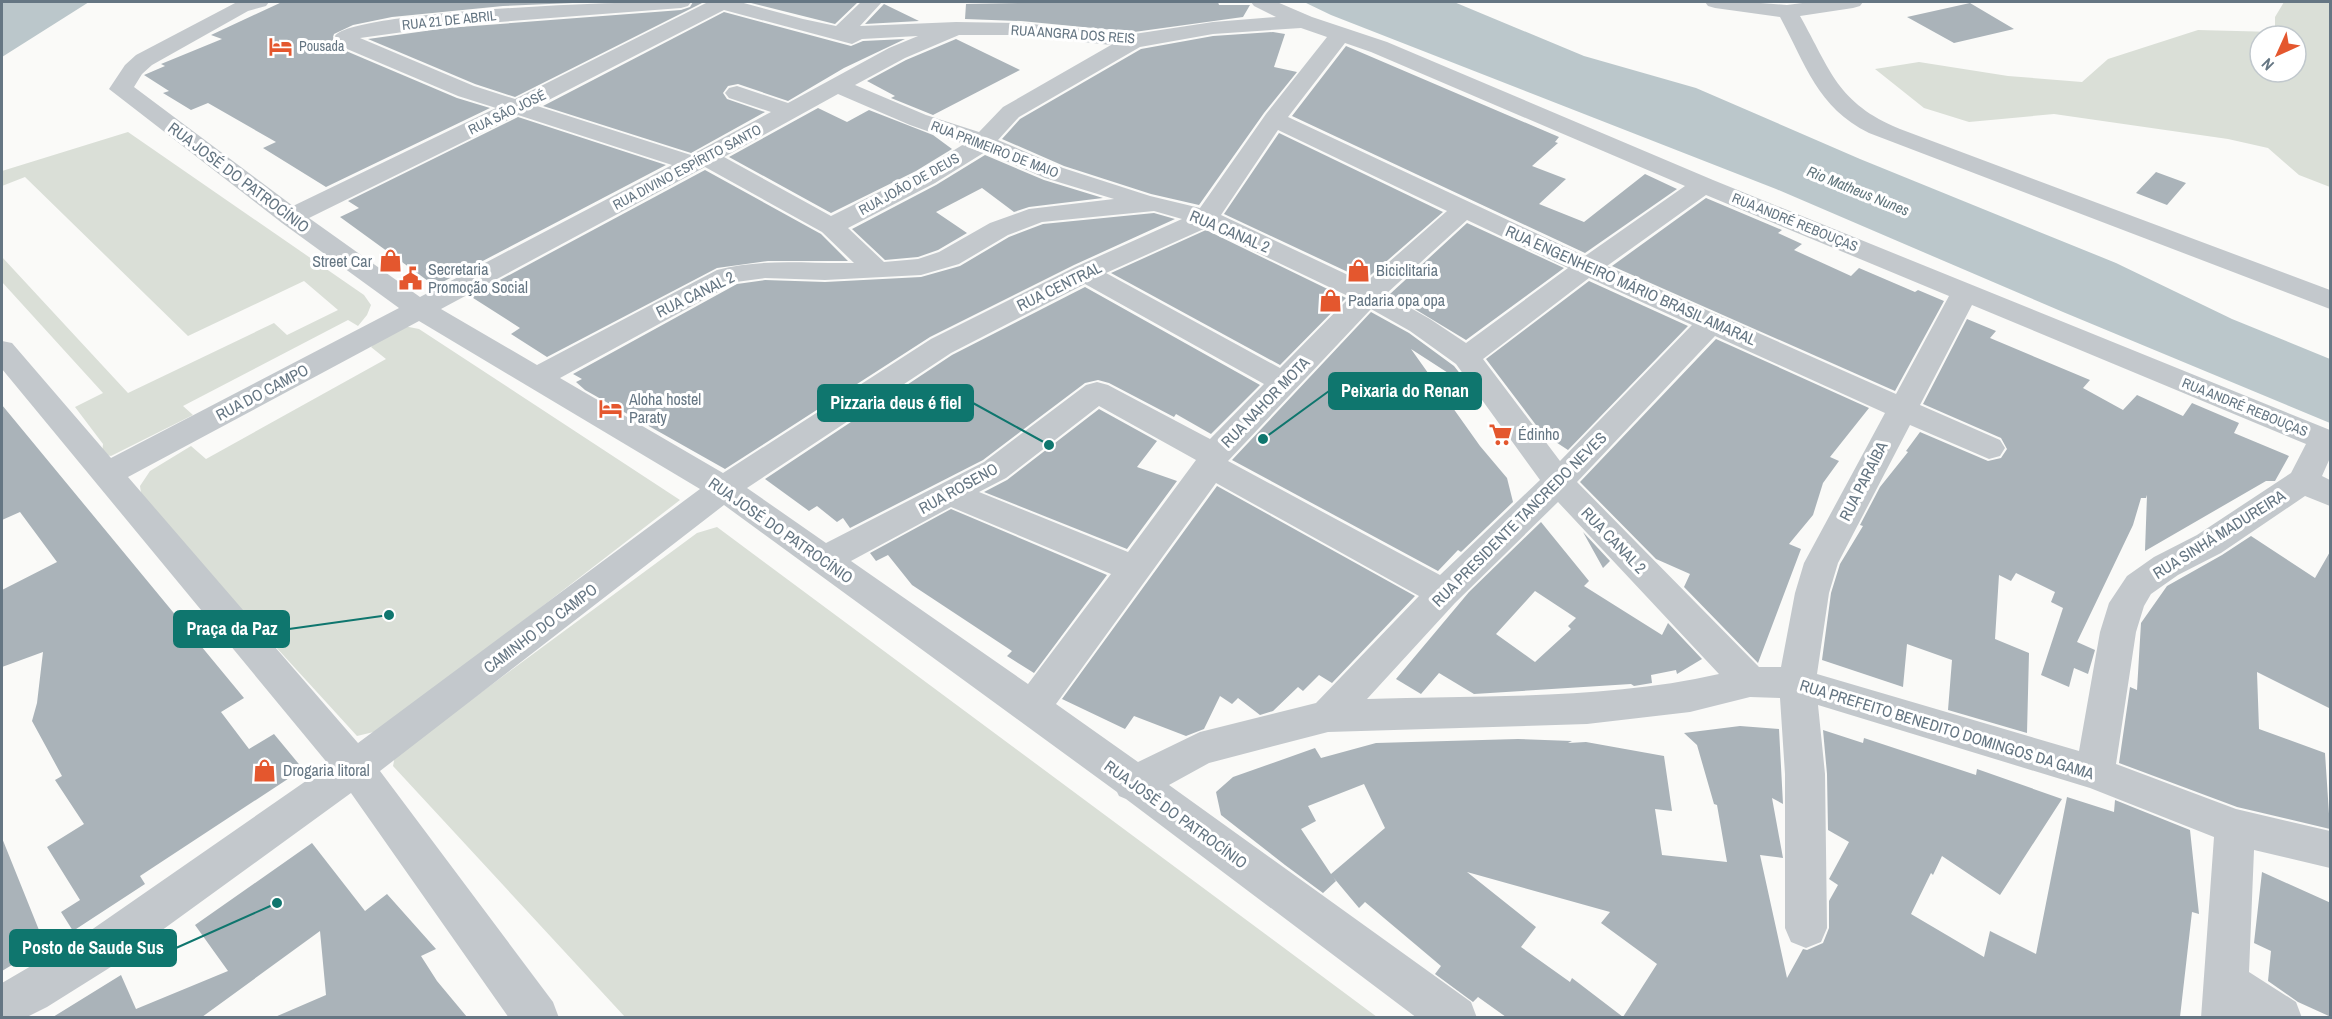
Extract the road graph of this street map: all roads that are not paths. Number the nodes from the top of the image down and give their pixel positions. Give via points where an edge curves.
1 (259, 2) edge
2 (681, 2) edge
3 (721, 2) edge
4 (872, 2) edge
5 (1261, 2) edge
6 (1715, 2) edge
7 (1853, 2) edge
8 (231, 9) edge
9 (1787, 11) junction
10 (1304, 22) junction
11 (956, 28) junction
12 (841, 33) junction
13 (1341, 33) junction
14 (1134, 41) junction
15 (897, 53) junction
16 (838, 86) junction
17 (736, 93) dead end
18 (517, 107) junction
19 (790, 111) junction
20 (1274, 119) junction
21 (983, 142) junction
22 (699, 161) junction
23 (1704, 185) junction
24 (1155, 203) junction
25 (1464, 209) junction
26 (291, 217) junction
27 (1206, 218) junction
28 (831, 226) junction
29 (1587, 267) junction
30 (877, 271) junction
31 (1084, 273) junction
32 (1965, 292) junction
33 (1368, 295) junction
34 (2331, 300) edge
35 (419, 309) junction
36 (1711, 323) junction
37 (2, 350) edge
38 (1466, 357) junction
39 (537, 378) junction
40 (1283, 382) junction
41 (1902, 406) junction
42 (2327, 441) edge
43 (1989, 448) dead end
44 (1212, 461) junction
45 (106, 475) junction
46 (1558, 482) junction
47 (724, 488) junction
48 (2317, 488) edge
49 (951, 494) junction
50 (823, 560) junction
51 (1134, 569) junction
52 (1443, 593) junction
53 (1750, 682) junction
54 (1797, 682) junction
55 (1032, 707) junction
56 (1328, 716) junction
57 (355, 768) junction
58 (2095, 773) junction
59 (1133, 784) junction
60 (2235, 827) junction
61 (2331, 849) edge
62 (1806, 928) dead end
63 (2225, 1001) edge
64 (23, 1005) edge
65 (537, 1017) edge
66 (1455, 1017) edge
67 (2280, 1017) edge

1 - 8 street
2 - 18 street, RUA 21 DE ABRIL via 429,22 357,30 346,36 348,41 466,91
3 - 12 street, RUA ANGRA DOS REIS
3 - 18 street, RUA SÃO JOSÉ
4 - 12 street
5 - 10 street, RUA ANDRÉ REBOUÇAS
6 - 9 street
7 - 9 street
8 - 26 street, RUA JOSÉ DO PATROCÍNIO via 144,60 122,89
9 - 34 street via 1843,106 1878,129
10 - 13 street, RUA ANDRÉ REBOUÇAS
10 - 14 street, RUA ANGRA DOS REIS via 1213,28
11 - 12 street, RUA ANGRA DOS REIS
11 - 14 street, RUA ANGRA DOS REIS via 1064,32
11 - 15 street, RUA DIVINO ESPÍRITO SANTO
12 - 15 street, RUA ANGRA DOS REIS
13 - 20 street
13 - 23 street, RUA ANDRÉ REBOUÇAS
14 - 21 street, RUA JOÃO DE DEUS via 1011,112
15 - 16 street, RUA DIVINO ESPÍRITO SANTO
16 - 19 street, RUA DIVINO ESPÍRITO SANTO
16 - 21 street, RUA PRIMEIRO DE MAIO
17 - 19 street
18 - 22 street
18 - 26 street, RUA SÃO JOSÉ
19 - 22 street, RUA DIVINO ESPÍRITO SANTO
20 - 25 street, RUA ENGENHEIRO MÁRIO BRASIL AMARAL
20 - 27 street
21 - 24 street, RUA PRIMEIRO DE MAIO via 1054,173
21 - 28 street, RUA JOÃO DE DEUS via 926,178
22 - 28 street
22 - 35 street, RUA DIVINO ESPÍRITO SANTO
23 - 29 street
23 - 32 street, RUA ANDRÉ REBOUÇAS
24 - 27 street, RUA CANAL 2
24 - 30 street, RUA CANAL 2 via 1038,215 999,229 949,258 921,267
25 - 29 street, RUA ENGENHEIRO MÁRIO BRASIL AMARAL
25 - 33 street, RUA NAHOR MOTA
26 - 35 street, RUA JOSÉ DO PATROCÍNIO
27 - 31 street, RUA CENTRAL
27 - 33 street, RUA CANAL 2
28 - 30 street
29 - 36 street, RUA ENGENHEIRO MÁRIO BRASIL AMARAL
29 - 38 street
30 - 39 street, RUA CANAL 2 via 765,270 727,276
31 - 40 street
31 - 47 street, RUA CENTRAL via 941,346
32 - 41 street, RUA PARAÍBA
32 - 42 street, RUA ANDRÉ REBOUÇAS
33 - 38 street, RUA CANAL 2
33 - 40 street, RUA NAHOR MOTA
35 - 39 street, RUA JOSÉ DO PATROCÍNIO
35 - 45 street, RUA DO CAMPO
36 - 41 street, RUA ENGENHEIRO MÁRIO BRASIL AMARAL
36 - 46 street, RUA PRESIDENTE TANCREDO NEVES
37 - 45 street
38 - 46 street, RUA CANAL 2
39 - 47 street, RUA JOSÉ DO PATROCÍNIO
40 - 44 street, RUA NAHOR MOTA
41 - 43 street, RUA ENGENHEIRO MÁRIO BRASIL AMARAL
41 - 54 street, RUA PARAÍBA via 1821,563
42 - 48 street, RUA SINHÁ MADUREIRA
44 - 49 street, RUA ROSENO via 1097,392 996,470
44 - 51 street, RUA NAHOR MOTA
44 - 52 street
45 - 57 street
46 - 52 street, RUA PRESIDENTE TANCREDO NEVES
46 - 53 street, RUA CANAL 2
47 - 50 street, RUA JOSÉ DO PATROCÍNIO
47 - 57 street, CAMINHO DO CAMPO
48 - 58 street, RUA SINHÁ MADUREIRA via 2166,566 2139,585 2127,603 2118,632
49 - 50 street, RUA ROSENO
49 - 51 street
50 - 55 street, RUA JOSÉ DO PATROCÍNIO
51 - 55 street, RUA NAHOR MOTA
52 - 56 street, RUA PRESIDENTE TANCREDO NEVES
53 - 54 street, RUA PREFEITO BENEDITO DOMINGOS DA GAMA
53 - 56 street, RUA PREFEITO BENEDITO DOMINGOS DA GAMA via 1690,696 1587,708
54 - 58 street, RUA PREFEITO BENEDITO DOMINGOS DA GAMA
54 - 62 street, RUA PARAÍBA via 1805,774
55 - 59 street, RUA JOSÉ DO PATROCÍNIO
56 - 59 street, RUA PREFEITO BENEDITO DOMINGOS DA GAMA via 1200,749
57 - 64 street, CAMINHO DO CAMPO
57 - 65 street
58 - 60 street, RUA PREFEITO BENEDITO DOMINGOS DA GAMA
59 - 66 street, RUA JOSÉ DO PATROCÍNIO
60 - 61 street, RUA PREFEITO BENEDITO DOMINGOS DA GAMA
60 - 63 street
63 - 67 street

